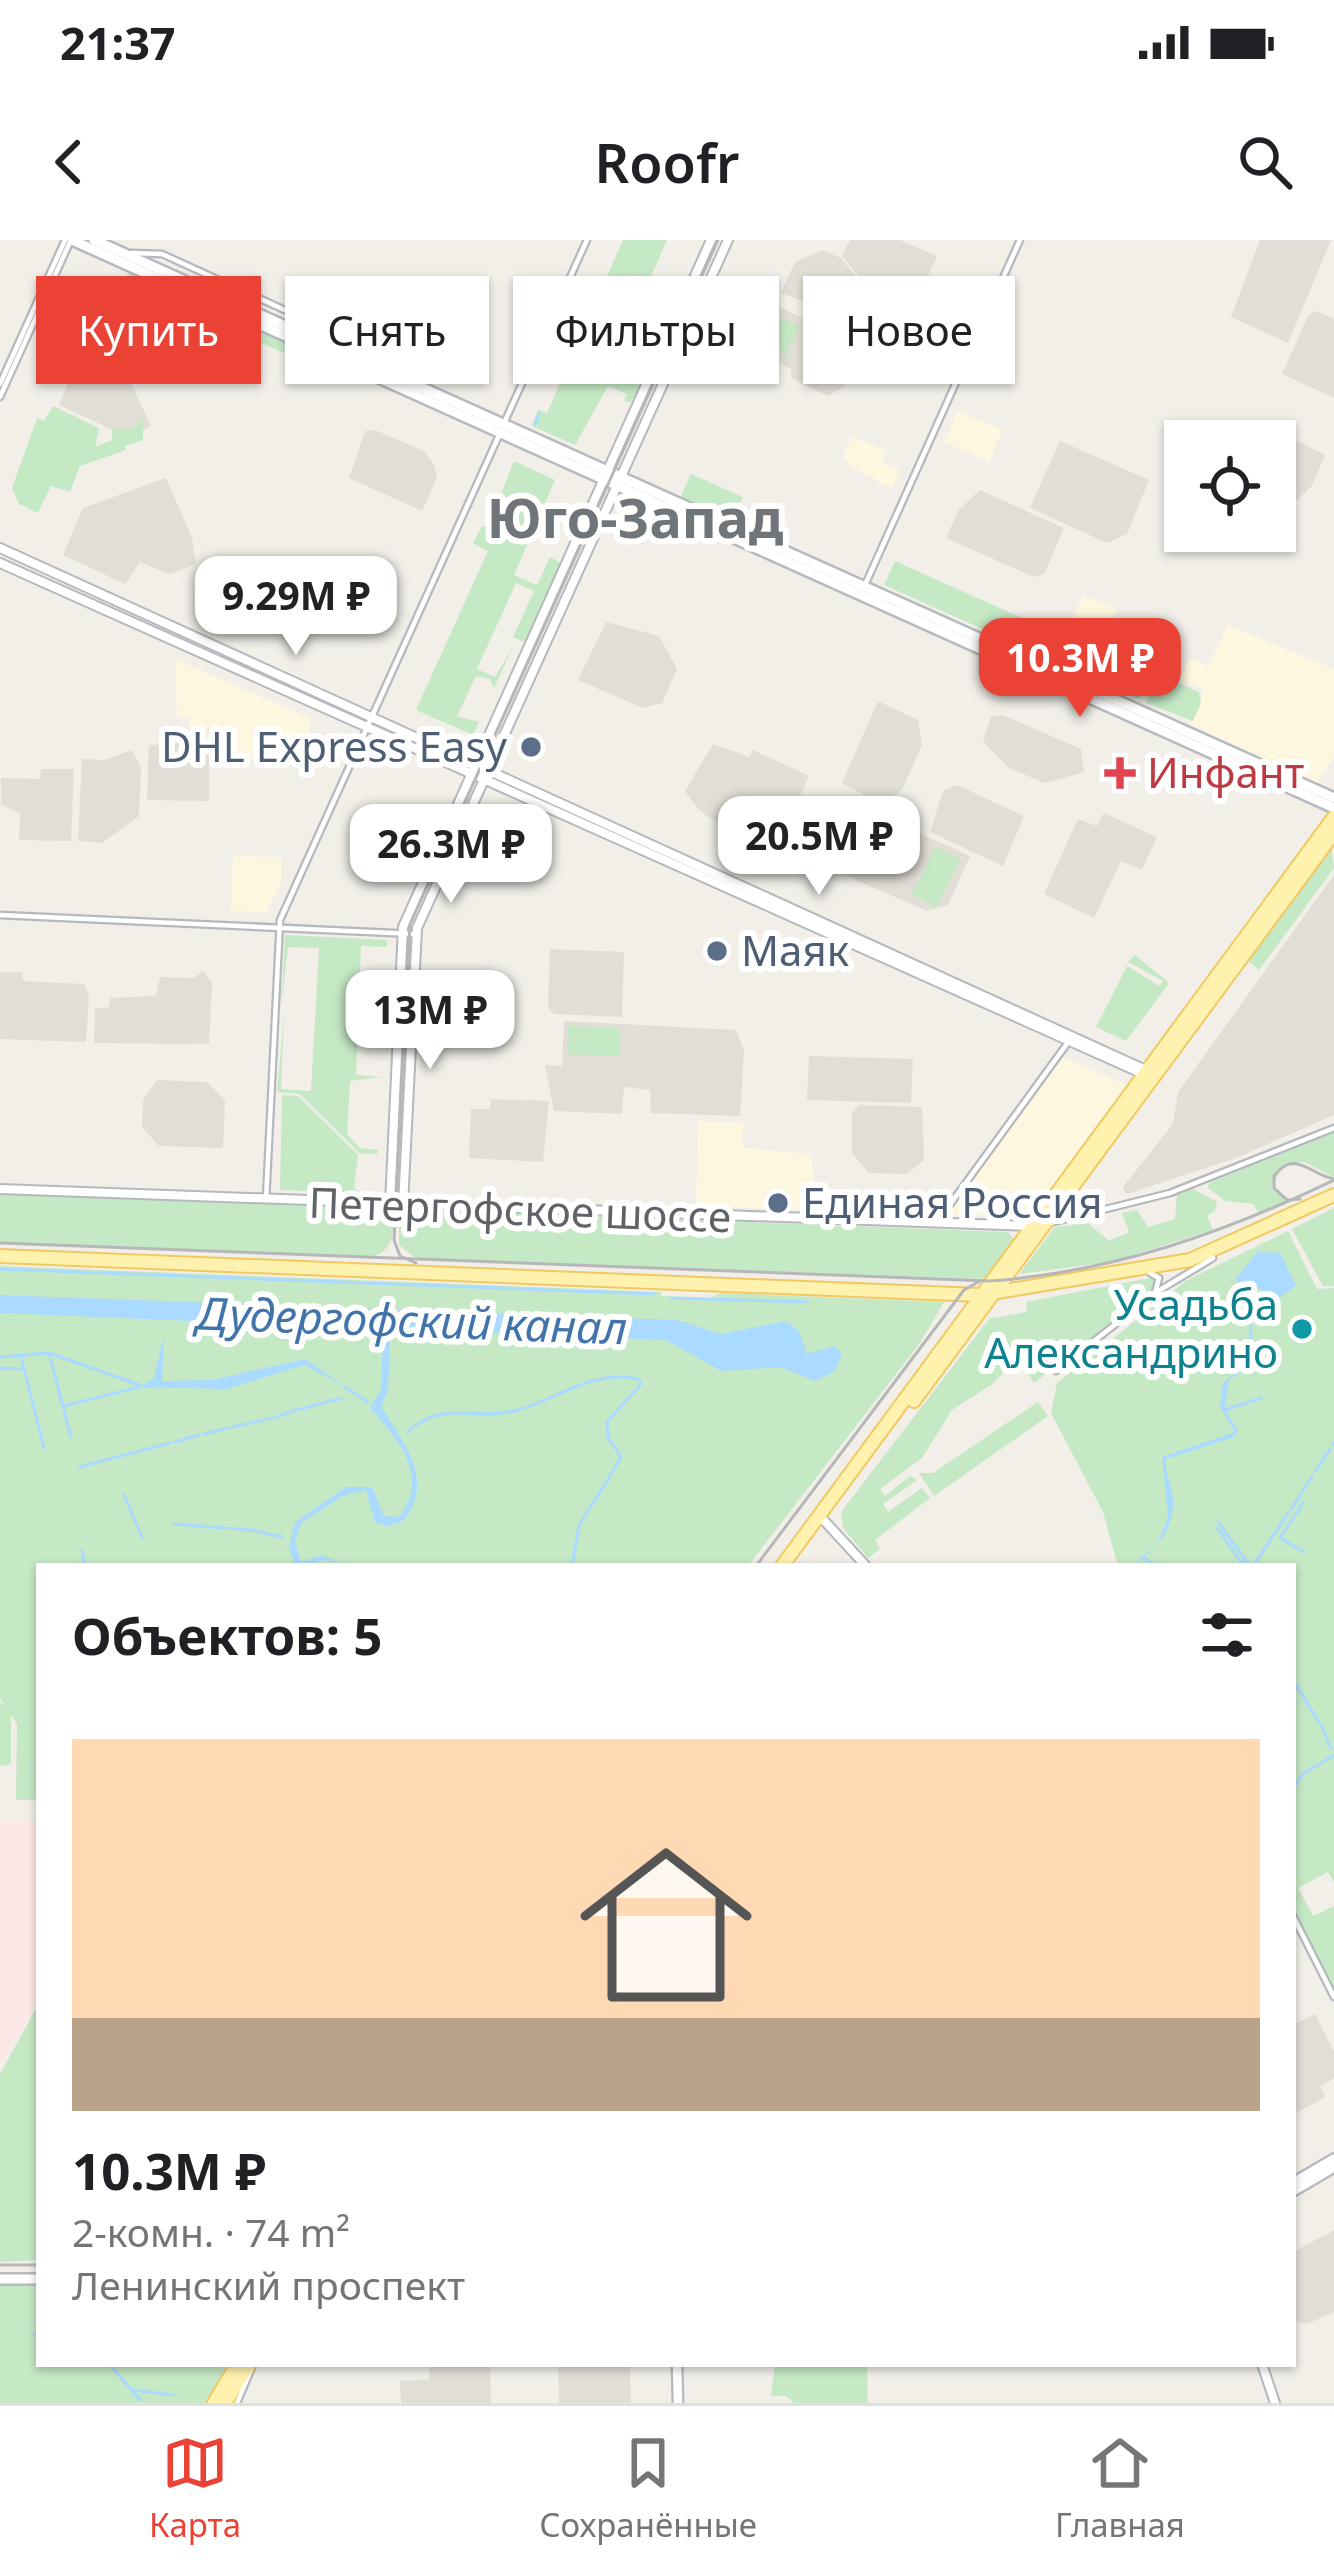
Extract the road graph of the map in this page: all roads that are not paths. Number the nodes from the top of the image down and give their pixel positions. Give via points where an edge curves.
1 (69, 240) edge
2 (94, 240) edge
3 (587, 240) edge
4 (711, 240) edge
5 (728, 240) edge
6 (1020, 240) edge
7 (127, 255) junction
8 (0, 384) edge
9 (422, 388) junction
10 (0, 397) edge
11 (502, 429) junction
12 (606, 476) junction
13 (620, 482) junction
14 (0, 548) edge
15 (0, 563) edge
16 (862, 592) junction
17 (372, 716) junction
18 (367, 728) junction
19 (476, 763) junction
20 (489, 770) junction
21 (470, 775) junction
22 (484, 781) junction
23 (1334, 798) edge
24 (1334, 813) edge
25 (1334, 832) edge
26 (0, 915) edge
27 (279, 926) junction
28 (401, 932) junction
29 (415, 934) junction
30 (1070, 1039) junction
31 (1149, 1074) junction
32 (1334, 1128) edge
33 (0, 1189) edge
34 (1334, 1198) edge
35 (266, 1199) junction
36 (390, 1204) junction
37 (404, 1205) junction
38 (1040, 1225) junction
39 (938, 1226) junction
40 (1214, 1258) junction
41 (0, 1259) edge
42 (1150, 1273) junction
43 (1155, 1293) junction
44 (986, 1296) junction
45 (1056, 1371) dead end
46 (823, 1520) junction
47 (785, 1563) edge
48 (794, 1563) edge
49 (860, 1563) edge
50 (1296, 1922) edge
51 (1334, 1997) edge
52 (1334, 2163) edge
53 (1296, 2185) edge
54 (1, 2276) edge
55 (36, 2277) edge
56 (235, 2367) edge
57 (249, 2367) edge
58 (250, 2367) edge
59 (677, 2367) edge
60 (1265, 2367) edge
61 (214, 2403) edge
62 (225, 2403) edge
63 (237, 2403) edge
64 (678, 2403) edge
65 (1278, 2403) edge

1 - 8 street
1 - 10 street
1 - 11 main road
2 - 7 main road
3 - 11 street
4 - 12 street
5 - 13 street
6 - 16 street
7 - 9 main road
7 - 9 street via 162,254 423,373
9 - 11 main road
11 - 12 main road
11 - 17 street
12 - 13 main road
12 - 19 street
13 - 16 main road
13 - 20 street
14 - 17 street
15 - 18 street
16 - 23 main road
16 - 24 main road
17 - 18 street
17 - 19 street
18 - 21 street
18 - 27 street
19 - 20 street
19 - 21 street
20 - 22 street
20 - 30 street
21 - 22 street
21 - 28 street
22 - 29 street
22 - 30 street
24 - 31 main road
25 - 31 main road
26 - 27 street
27 - 28 street
27 - 35 street
28 - 29 street
28 - 36 street
29 - 37 street
30 - 31 street
30 - 39 street
31 - 38 main road
32 - 38 street via 1171,1192
33 - 35 street, Петергофское шоссе
34 - 40 main road
34 - 44 main road via 1190,1260
35 - 36 street, Петергофское шоссе
36 - 37 street, Петергофское шоссе
37 - 39 street, Петергофское шоссе
38 - 39 street, Петергофское шоссе
38 - 44 main road
40 - 42 main road
40 - 43 street
41 - 44 main road, Петергофское шоссе
42 - 43 street via 1160,1278
42 - 44 main road
43 - 45 street
44 - 46 main road
46 - 47 main road
46 - 48 main road
46 - 49 street
50 - 51 street
52 - 53 main road
54 - 55 main road
56 - 61 main road
57 - 62 main road
58 - 63 street
59 - 64 street
60 - 65 street

